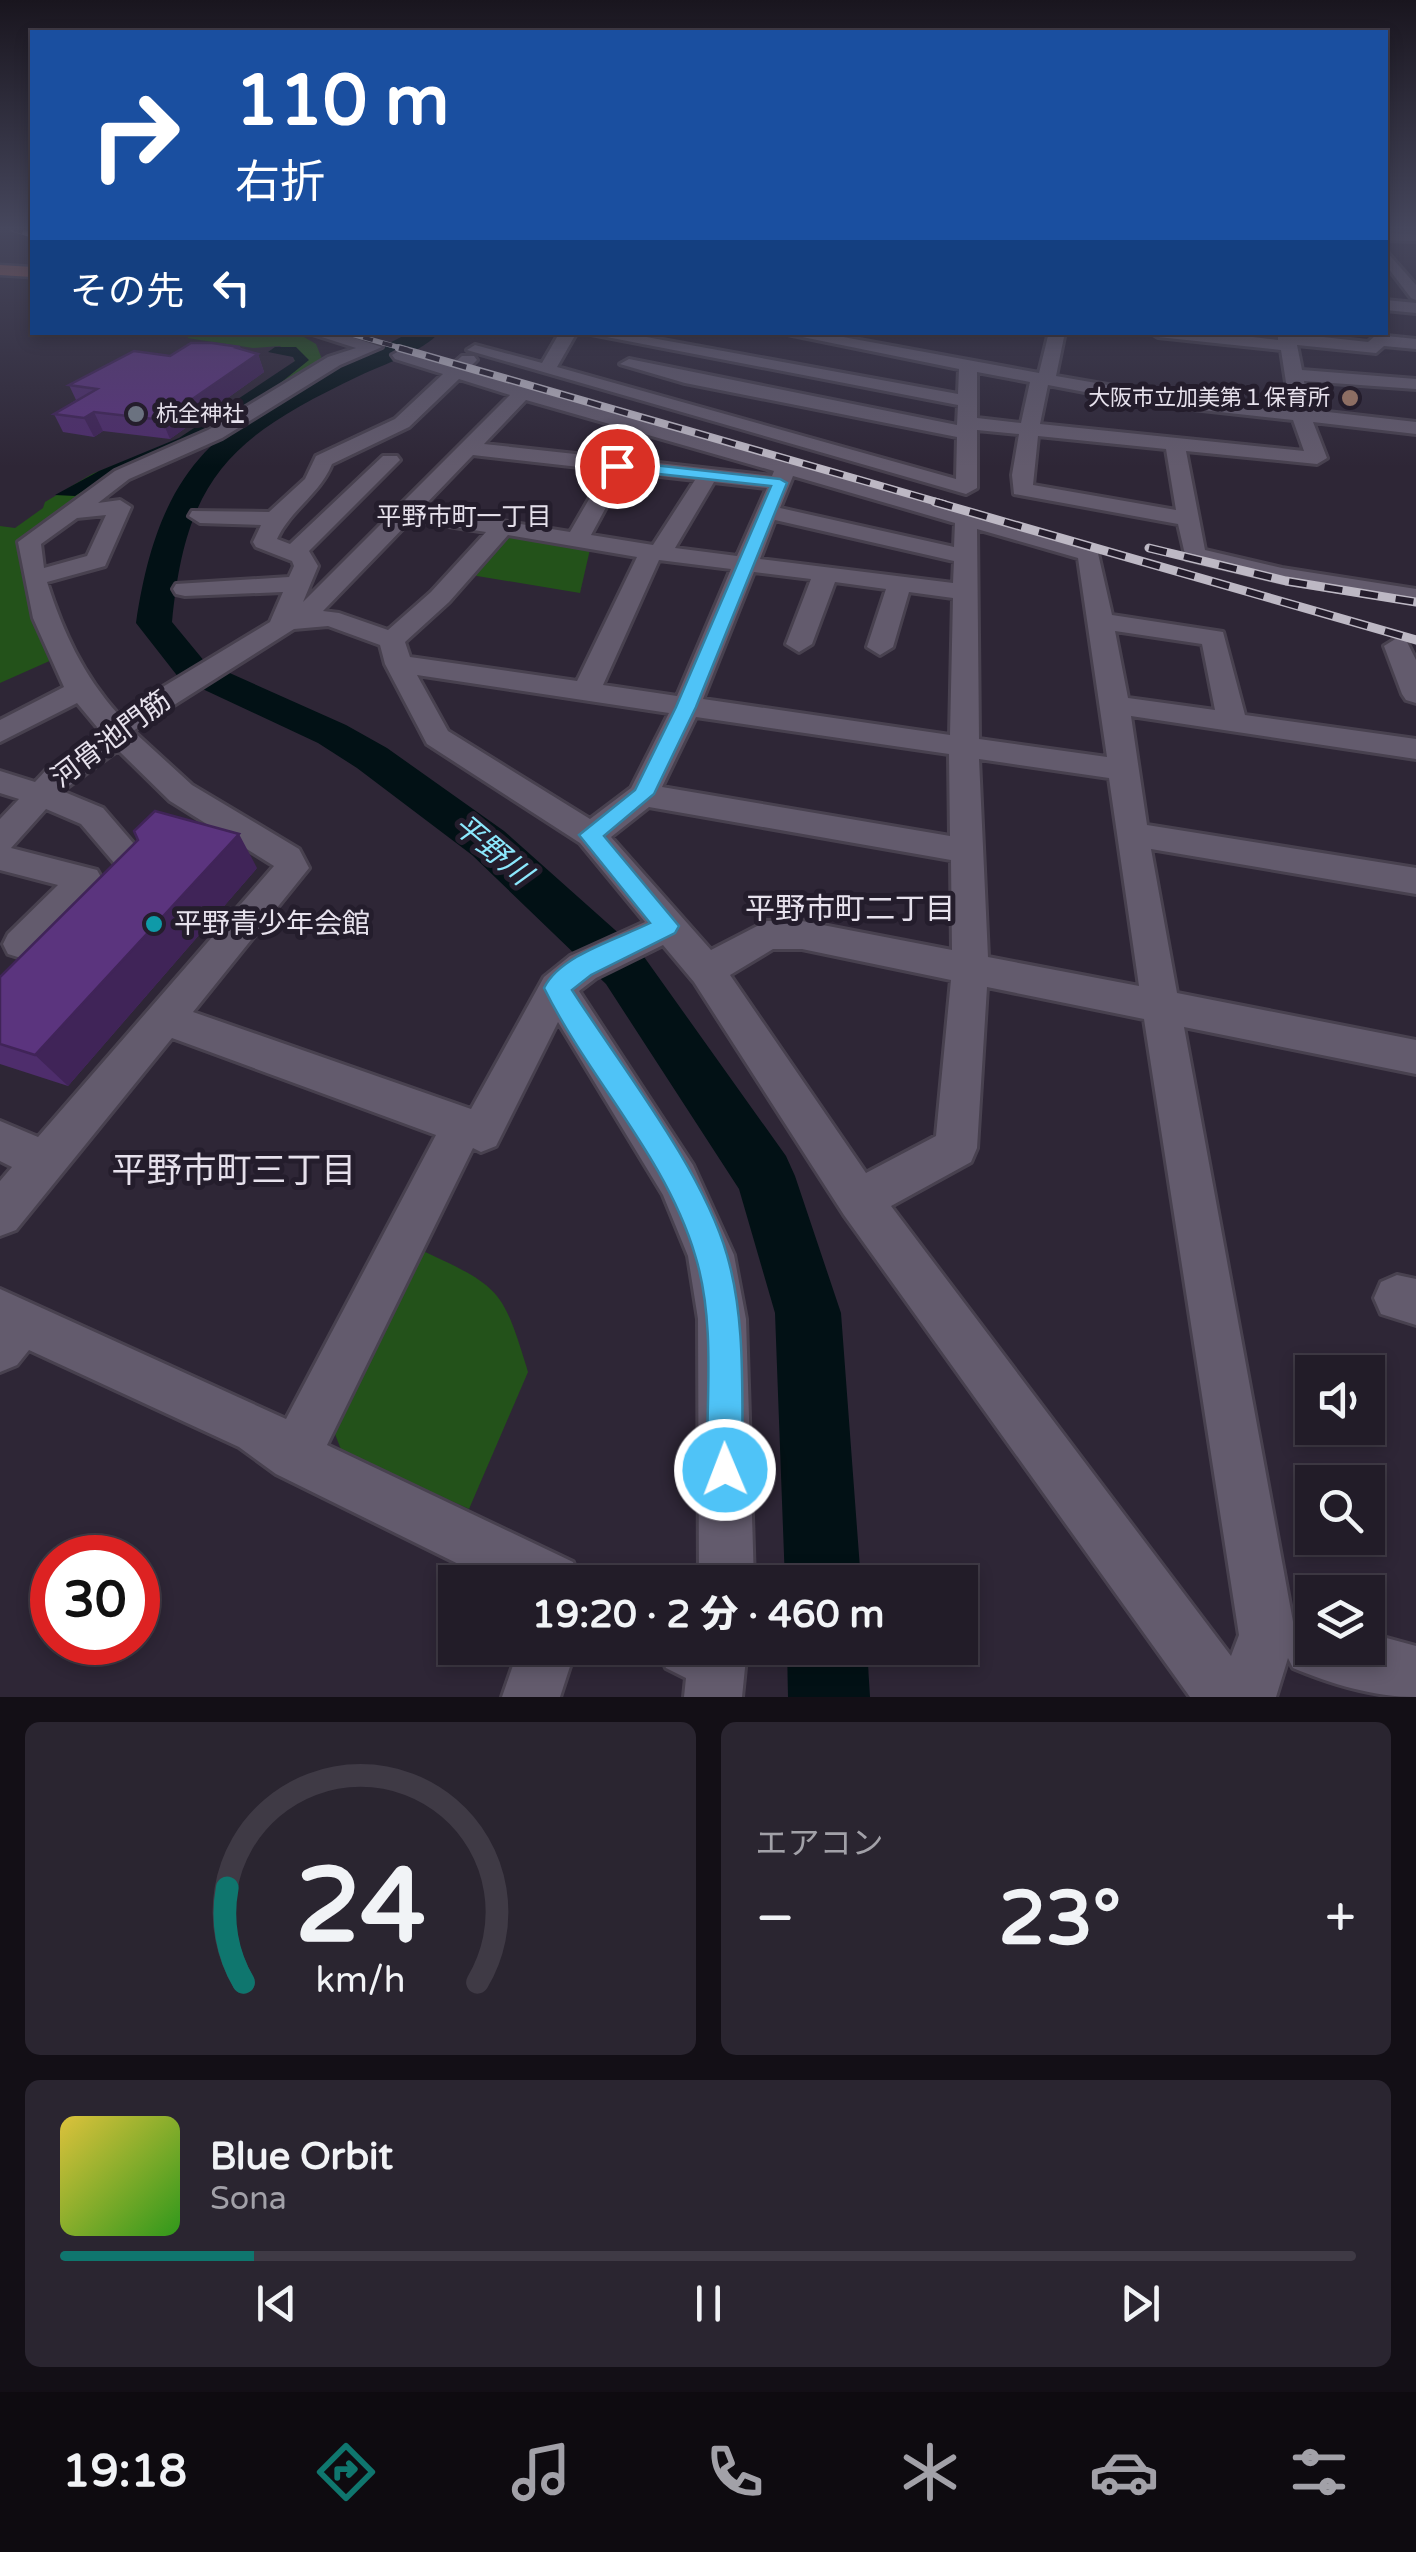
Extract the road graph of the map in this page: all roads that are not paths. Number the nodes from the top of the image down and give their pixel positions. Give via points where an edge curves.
1 (315, 335) edge
2 (324, 335) edge
3 (567, 335) edge
4 (612, 335) edge
5 (810, 335) edge
6 (1056, 335) edge
7 (1213, 335) edge
8 (843, 339) edge
9 (920, 339) dead end
10 (1287, 339) edge
11 (478, 341) edge
12 (1416, 344) edge
13 (721, 349) junction
14 (401, 355) dead end
15 (334, 360) junction
16 (937, 360) junction
17 (629, 364) dead end
18 (968, 366) junction
19 (546, 369) junction
20 (454, 373) junction
21 (1293, 375) junction
22 (687, 376) junction
23 (831, 376) junction
24 (1043, 379) junction
25 (1416, 384) edge
26 (522, 393) junction
27 (967, 400) junction
28 (658, 402) junction
29 (819, 404) junction
30 (1301, 415) junction
31 (643, 426) junction
32 (968, 428) junction
33 (1416, 428) edge
34 (1032, 429) junction
35 (799, 442) junction
36 (1175, 443) junction
37 (468, 448) junction
38 (336, 451) junction
39 (419, 464) junction
40 (617, 466) junction
41 (783, 475) junction
42 (708, 476) junction
43 (69, 512) junction
44 (406, 512) junction
45 (768, 512) junction
46 (200, 516) dead end
47 (276, 519) junction
48 (966, 519) junction
49 (1188, 519) junction
50 (502, 528) junction
51 (576, 541) junction
52 (656, 552) junction
53 (292, 554) junction
54 (966, 557) junction
55 (748, 562) junction
56 (826, 573) junction
57 (34, 578) junction
58 (900, 583) junction
59 (297, 584) junction
60 (185, 588) dead end
61 (967, 592) junction
62 (1416, 596) edge
63 (1101, 621) junction
64 (282, 623) junction
65 (799, 644) dead end
66 (1397, 646) dead end
67 (880, 647) dead end
68 (395, 652) junction
69 (81, 689) junction
70 (586, 692) junction
71 (1416, 694) edge
72 (1115, 706) junction
73 (686, 707) junction
74 (1232, 722) junction
75 (0, 732) edge
76 (118, 732) junction
77 (964, 749) junction
78 (1416, 749) edge
79 (1124, 770) junction
80 (0, 782) edge
81 (41, 794) junction
82 (643, 794) junction
83 (1132, 834) junction
84 (590, 835) junction
85 (0, 840) edge
86 (967, 850) junction
87 (0, 858) edge
88 (1416, 881) edge
89 (104, 909) edge
90 (659, 930) junction
91 (21, 951) edge
92 (707, 971) junction
93 (970, 971) junction
94 (570, 978) junction
95 (1164, 1009) junction
96 (164, 1018) junction
97 (1416, 1057) edge
98 (462, 1127) junction
99 (0, 1141) edge
100 (44, 1160) junction
101 (859, 1200) junction
102 (0, 1214) edge
103 (7, 1327) edge
104 (294, 1456) junction
105 (518, 1565) edge
106 (727, 1565) edge
107 (1295, 1629) edge
108 (1295, 1646) edge
109 (542, 1665) edge
110 (1379, 1665) edge
111 (1416, 1675) edge
112 (531, 1697) edge
113 (1226, 1697) edge
114 (1246, 1697) edge

1 - 15 street
2 - 15 street via 374,347
3 - 19 street
4 - 13 street
5 - 8 street
6 - 24 street
7 - 10 street
8 - 16 street
8 - 23 street
9 - 16 street via 944,342
10 - 12 street via 1376,348 1376,340
10 - 21 street
11 - 19 street
11 - 20 street
13 - 22 street
13 - 23 street
14 - 20 street
15 - 43 street via 215,434 122,475
16 - 18 street
17 - 22 street
18 - 24 street
18 - 27 street
19 - 28 street
20 - 26 street
20 - 38 street via 402,423
21 - 25 street
21 - 30 street
22 - 28 street
22 - 29 street
23 - 27 street
23 - 29 street
24 - 30 street
24 - 34 street
26 - 31 street
26 - 37 street
27 - 32 street
28 - 35 street
29 - 32 street
29 - 35 street
30 - 33 street
30 - 36 street via 1317,458
31 - 40 street
31 - 41 street
32 - 34 street
32 - 35 street via 966,488
34 - 36 street
34 - 49 street via 1022,450 1022,488
36 - 49 street
37 - 39 street
37 - 40 street
38 - 39 street
38 - 47 street
39 - 44 street, 河骨池門筋
39 - 53 street
40 - 42 street
40 - 51 street
41 - 42 street
41 - 45 street
41 - 48 street
42 - 52 street
43 - 57 street via 29,542
43 - 57 street via 120,507 97,561
44 - 50 street
44 - 64 street, 河骨池門筋 via 317,604
45 - 54 street
45 - 55 street
46 - 47 street
47 - 53 street via 264,542
48 - 54 street
48 - 63 street via 1089,554
49 - 62 street via 1194,554
50 - 51 street
50 - 68 street
51 - 52 street
52 - 55 street
52 - 70 street
53 - 59 street via 306,566
54 - 61 street
55 - 56 street
55 - 73 street
56 - 58 street
56 - 65 street
57 - 69 street
58 - 61 street
58 - 67 street
59 - 60 street
59 - 64 street
61 - 77 street
63 - 72 street
63 - 74 street via 1214,638
64 - 68 street via 330,618
64 - 76 street, 河骨池門筋
66 - 71 street
68 - 70 street
68 - 84 street via 437,737
69 - 75 street
69 - 76 street
70 - 73 street
72 - 74 street
72 - 79 street
73 - 77 street
73 - 82 street
74 - 78 street
76 - 81 street, 河骨池門筋
76 - 96 street via 181,794 287,858 292,868
77 - 79 street
77 - 86 street
79 - 83 street
80 - 81 street
81 - 85 street, 河骨池門筋
81 - 89 street via 92,816 141,872
82 - 84 street
82 - 86 street
83 - 88 street
83 - 95 street
84 - 90 street
86 - 93 street
87 - 91 street via 85,878
90 - 92 street
90 - 94 street
92 - 93 street via 767,935 802,935
92 - 101 street
93 - 95 street
93 - 101 street via 956,1148
94 - 98 street via 481,1132
94 - 106 street via 712,1255 722,1319
95 - 97 street
95 - 107 street
96 - 98 street
96 - 100 street
98 - 104 street
99 - 100 street
100 - 102 street
101 - 113 street
103 - 104 street via 257,1430
104 - 105 street
108 - 114 street
109 - 112 street
110 - 111 street

